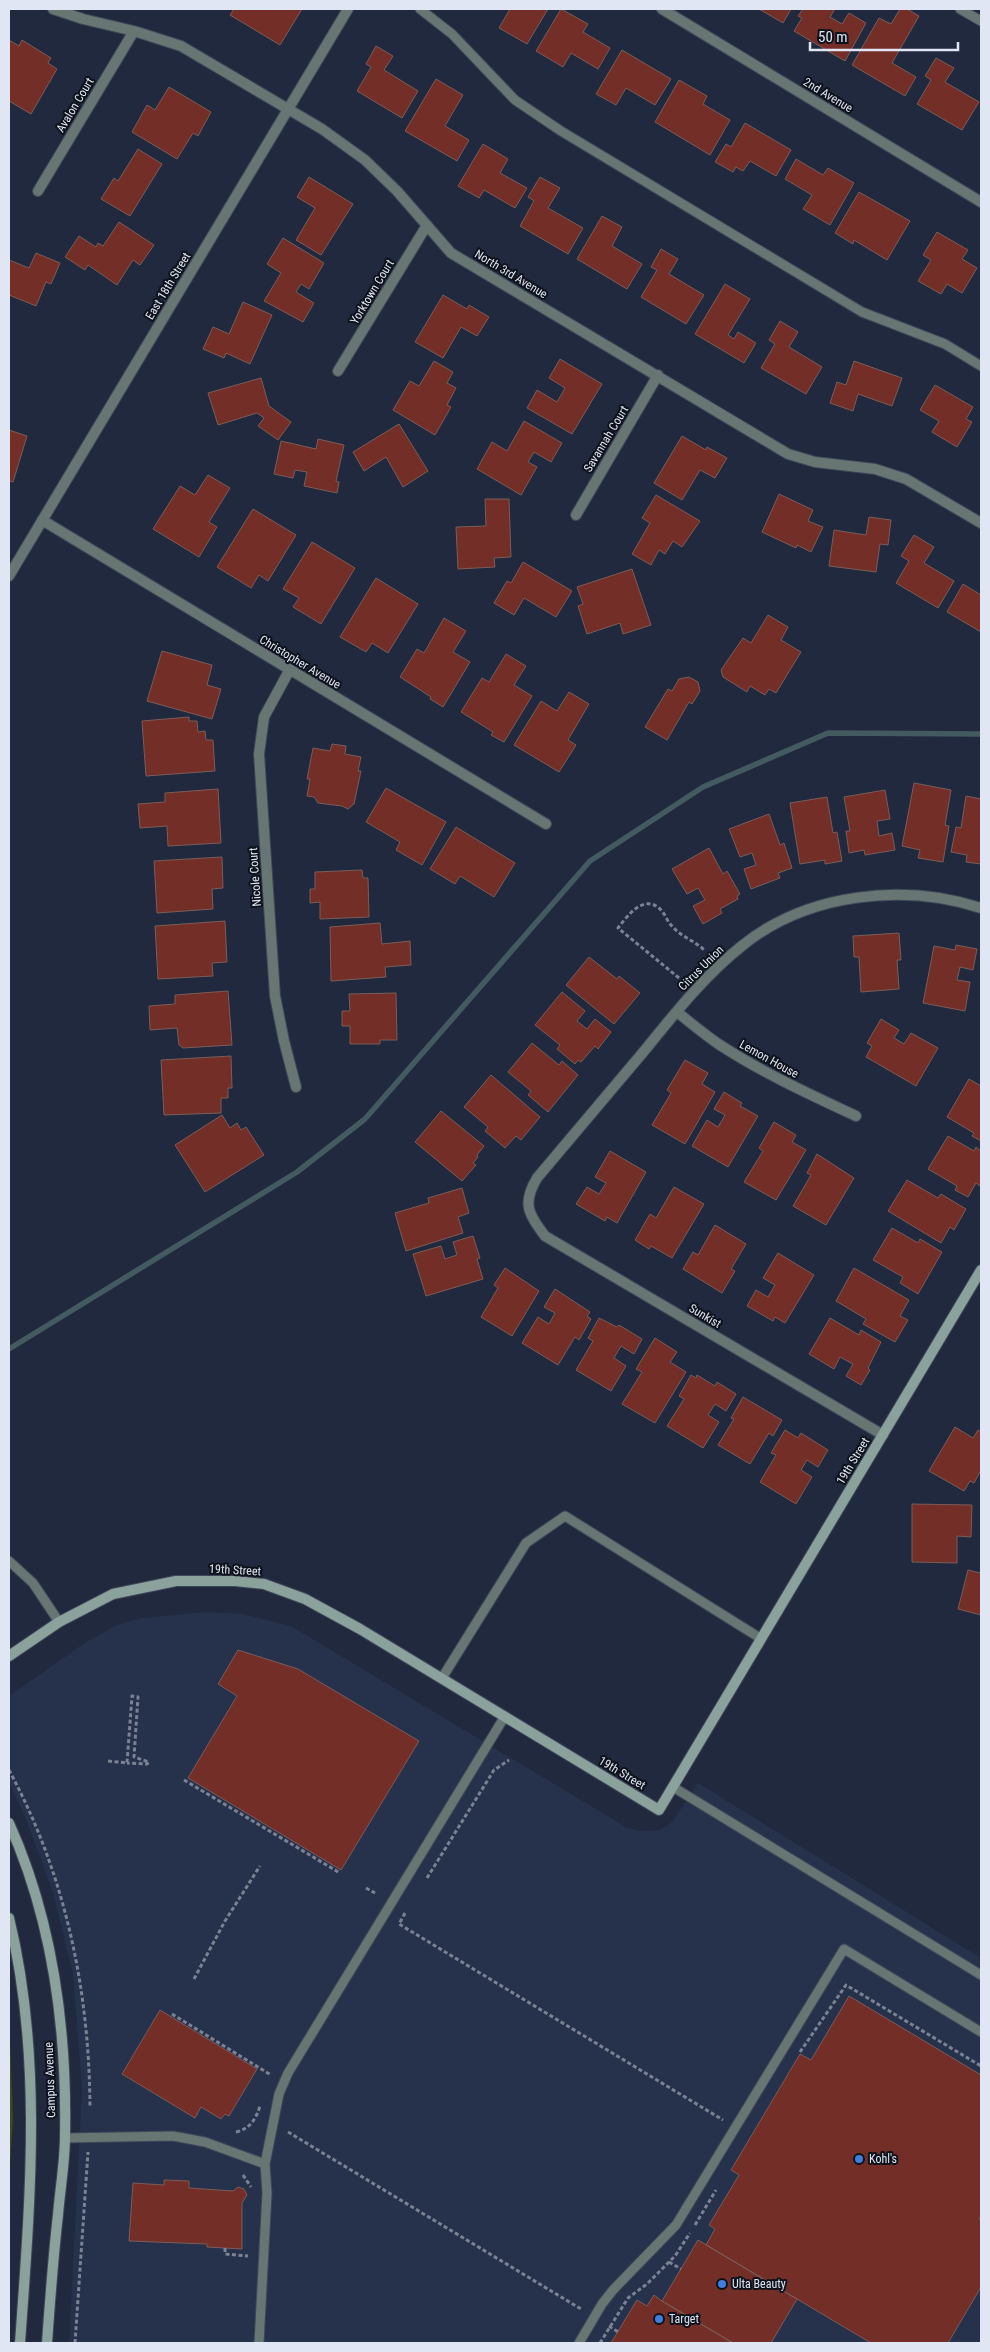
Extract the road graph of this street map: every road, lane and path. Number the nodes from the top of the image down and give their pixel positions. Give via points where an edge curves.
1 (53, 9) edge
2 (348, 9) edge
3 (420, 9) edge
4 (662, 9) edge
5 (960, 9) edge
6 (981, 21) edge
7 (134, 32) junction
8 (288, 109) junction
9 (38, 191) dead end
10 (981, 202) edge
11 (427, 225) junction
12 (981, 366) edge
13 (338, 371) dead end
14 (658, 375) junction
15 (576, 515) dead end
16 (42, 520) junction
17 (981, 523) edge
18 (9, 576) edge
19 (289, 671) junction
20 (546, 824) dead end
21 (981, 908) edge
22 (705, 951) dead end
23 (679, 978) dead end
24 (677, 1012) junction
25 (296, 1086) dead end
26 (856, 1116) dead end
27 (528, 1207) joint
28 (981, 1270) edge
29 (883, 1435) junction
30 (9, 1561) edge
31 (59, 1622) junction
32 (760, 1638) junction
33 (9, 1656) edge
34 (442, 1678) junction
35 (505, 1716) junction
36 (509, 1760) dead end
37 (108, 1761) dead end
38 (127, 1762) junction
39 (9, 1770) edge
40 (184, 1780) dead end
41 (672, 1787) junction
42 (9, 1823) edge
43 (260, 1866) dead end
44 (340, 1873) dead end
45 (427, 1878) dead end
46 (366, 1888) dead end
47 (375, 1893) dead end
48 (405, 1913) dead end
49 (9, 1918) edge
50 (981, 1975) edge
51 (194, 1979) dead end
52 (172, 2014) dead end
53 (981, 2032) edge
54 (797, 2057) dead end
55 (981, 2066) edge
56 (268, 2081) dead end
57 (262, 2102) dead end
58 (90, 2106) dead end
59 (723, 2120) dead end
60 (236, 2132) dead end
61 (288, 2132) dead end
62 (65, 2138) junction
63 (88, 2150) dead end
64 (265, 2164) junction
65 (244, 2175) dead end
66 (718, 2186) dead end
67 (252, 2189) dead end
68 (225, 2248) dead end
69 (248, 2248) dead end
70 (669, 2262) junction
71 (680, 2270) dead end
72 (581, 2309) dead end
73 (609, 2326) junction
74 (618, 2332) dead end
75 (20, 2343) edge
76 (47, 2343) edge
77 (75, 2343) edge
78 (259, 2343) edge
79 (579, 2343) edge
80 (600, 2343) edge

1 - 7 street, North 3rd Avenue
2 - 8 street, East 18th Street
3 - 12 lane via 452,34 515,100 560,131 862,312 945,344
4 - 10 street, 2nd Avenue
5 - 6 lane
7 - 8 street, North 3rd Avenue via 181,46
7 - 9 street, Avalon Court
8 - 11 street, North 3rd Avenue via 365,160
8 - 16 street, East 18th Street
11 - 13 street, Yorktown Court
11 - 14 street, North 3rd Avenue via 451,253
14 - 15 street, Savannah Court
14 - 17 street, North 3rd Avenue via 788,454 815,462 875,469 906,479
16 - 18 street, East 18th Street
16 - 19 street, Christopher Avenue
19 - 20 street, Christopher Avenue
19 - 25 street, Nicole Court via 264,718 258,754 276,996
21 - 24 street, Citrus Union via 928,896 896,895 856,898 818,906 780,921 744,944 703,980
22 - 23 path via 672,927 656,906 644,904 631,911 618,928
24 - 26 street, Lemon House via 718,1044 752,1064
24 - 27 street, Citrus Union via 537,1178 528,1193
27 - 29 street, Sunkist via 545,1236
28 - 29 main road, 19th Street
29 - 32 main road, 19th Street
30 - 31 lane via 33,1582
31 - 33 main road, 19th Street
31 - 34 main road, 19th Street via 113,1594 176,1581 264,1584 305,1599
32 - 34 lane via 565,1516 526,1543
32 - 41 main road, 19th Street
34 - 35 main road, 19th Street
35 - 41 main road, 19th Street via 660,1810
35 - 64 lane via 288,2074 279,2094
36 - 45 path via 494,1770
37 - 38 path
38 - 38 path via 149,1762 134,1757 138,1697 132,1696
39 - 58 path via 28,1806 66,1910 85,2008
40 - 44 path
41 - 50 lane
42 - 62 main road, Campus Avenue via 38,1899 50,1950 60,2020
43 - 51 path
46 - 47 path
48 - 59 path via 399,1924
49 - 75 main road, Campus Avenue via 22,1979 30,2076 29,2212
52 - 56 path via 272,2074
53 - 79 lane via 844,1949 676,2225 613,2290
54 - 55 path via 846,1985
57 - 60 path via 248,2127
61 - 72 path
62 - 64 lane via 173,2136 205,2142
62 - 76 main road, Campus Avenue
63 - 77 path
64 - 78 lane via 267,2193
65 - 67 path
66 - 70 path
68 - 69 path via 225,2254 248,2257
70 - 71 path
70 - 73 path via 628,2298
73 - 74 path
73 - 80 path

